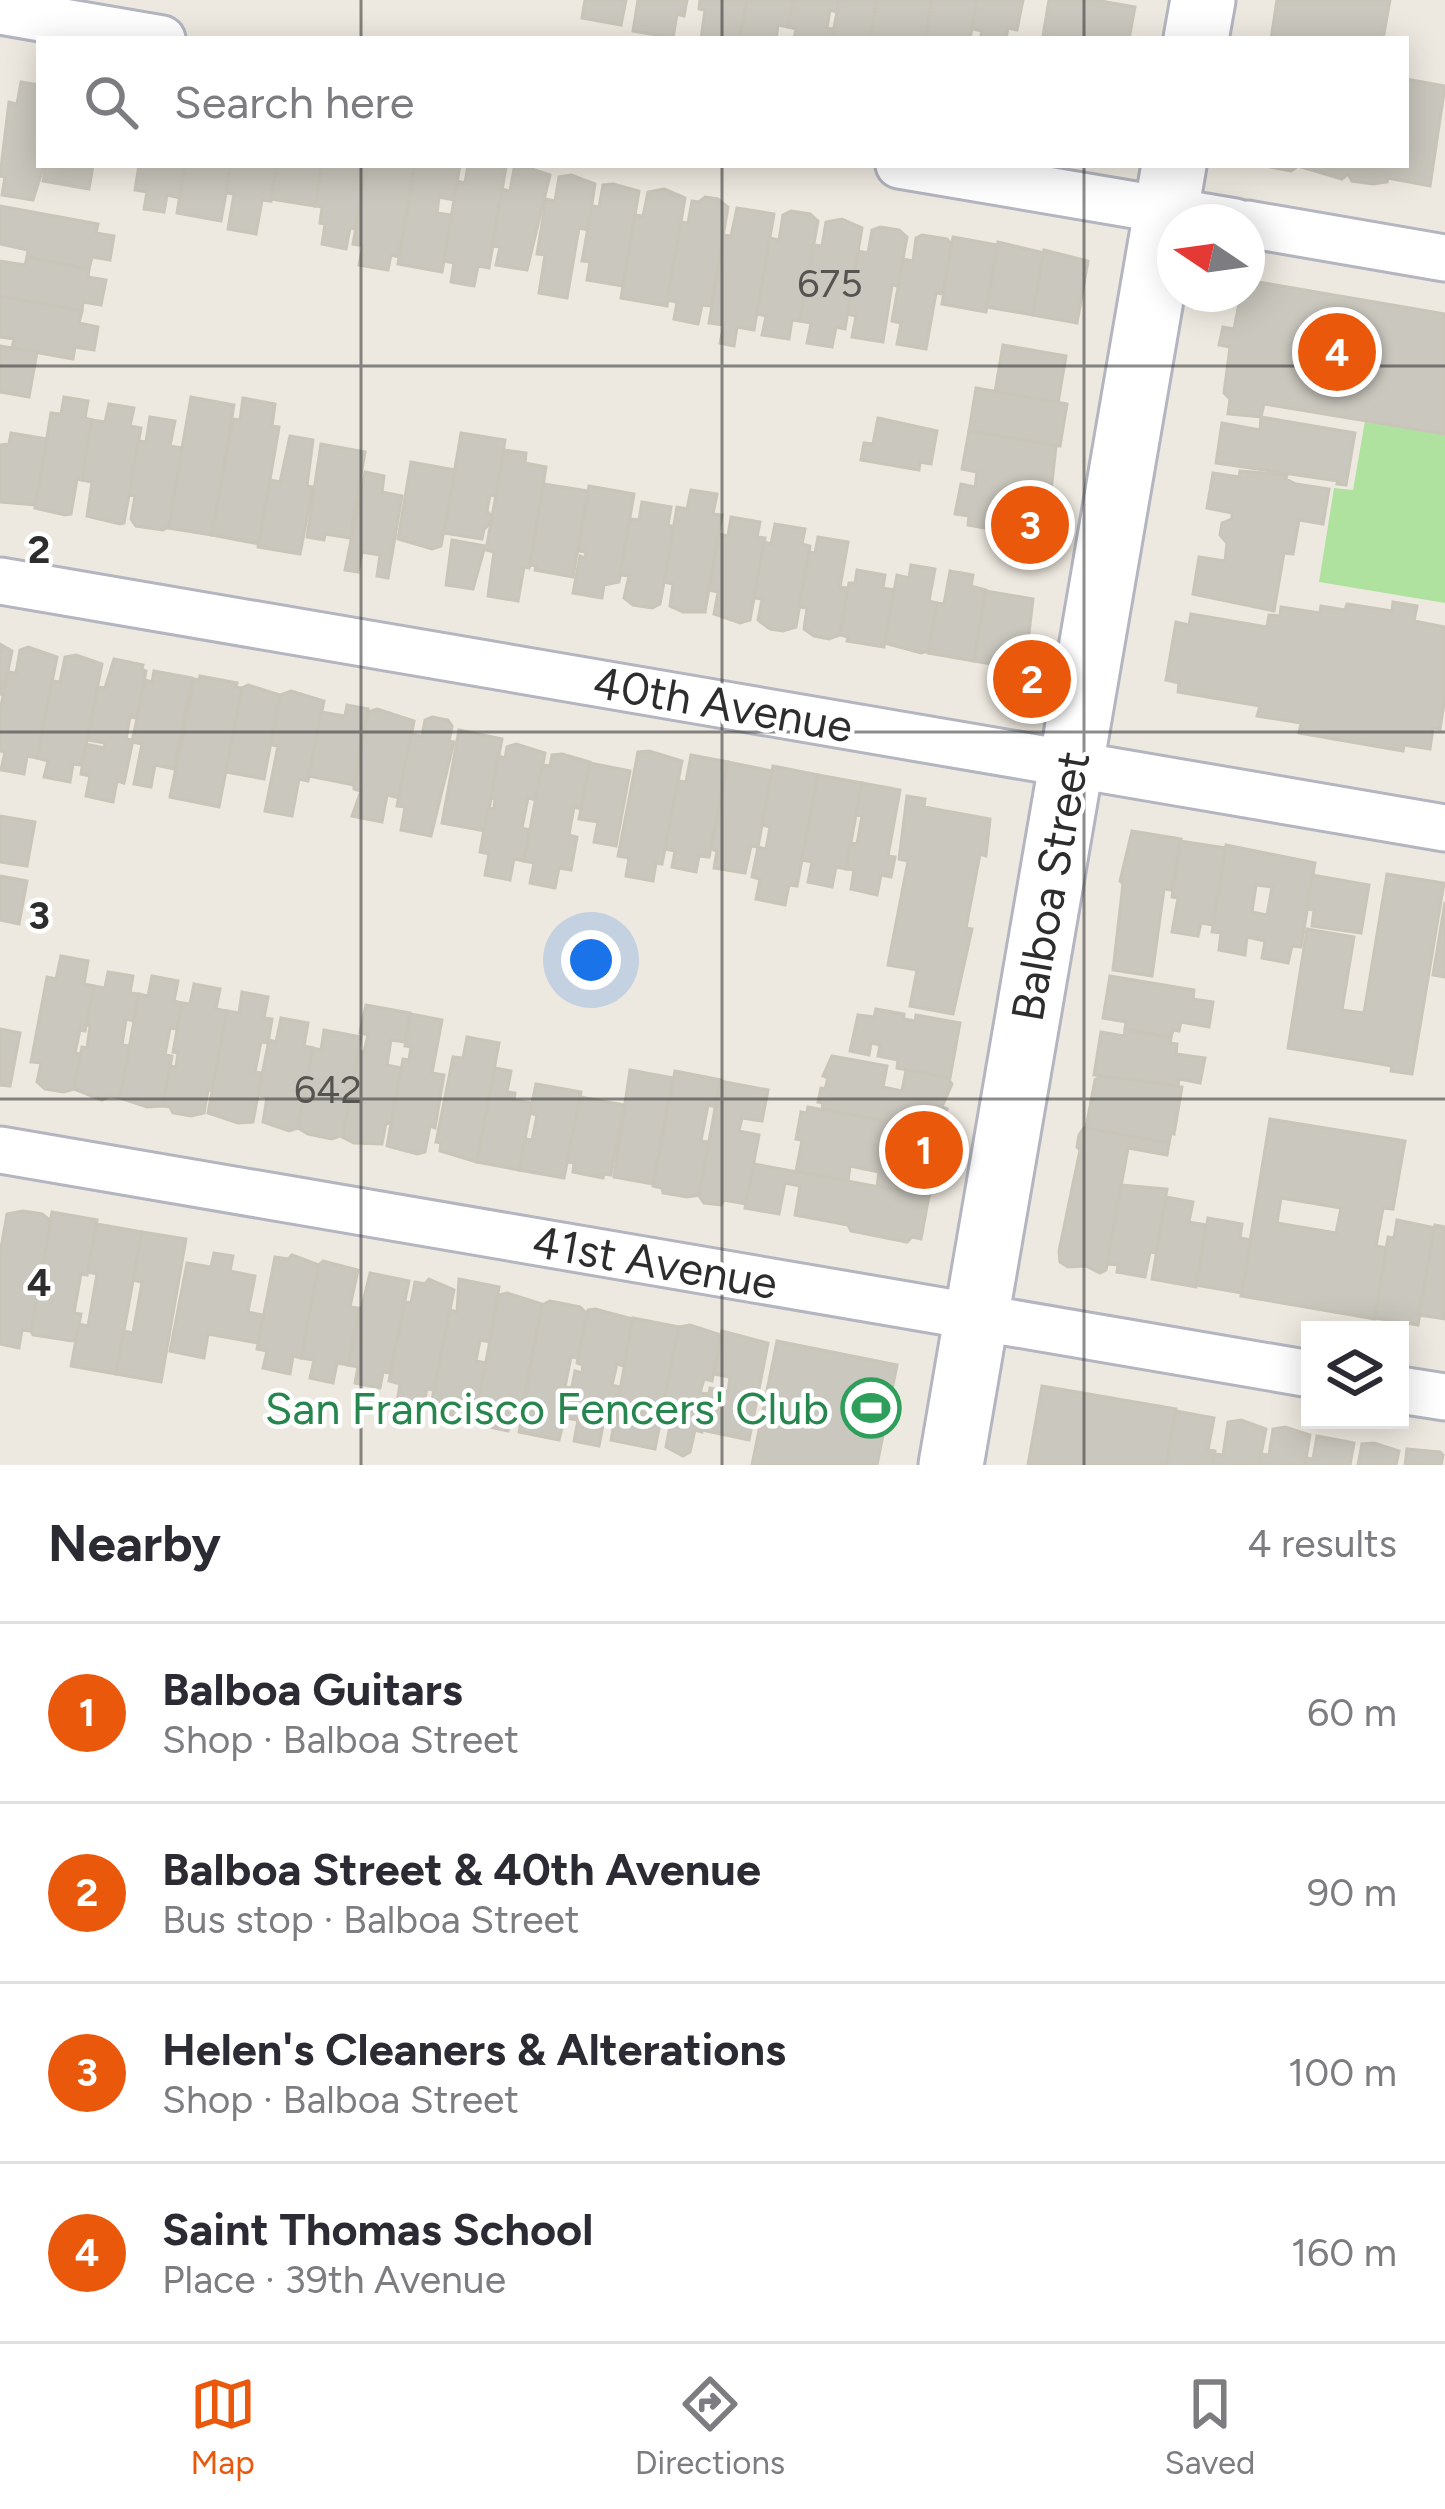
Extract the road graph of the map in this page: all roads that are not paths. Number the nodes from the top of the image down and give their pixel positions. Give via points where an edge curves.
1 (1202, 0) edge
2 (0, 11) edge
3 (145, 36) edge
4 (1196, 36) edge
5 (934, 168) edge
6 (1170, 188) edge
7 (1200, 204) edge
8 (1265, 227) edge
9 (1445, 258) edge
10 (0, 581) edge
11 (1071, 764) junction
12 (1445, 828) edge
13 (0, 1150) edge
14 (977, 1317) junction
15 (1301, 1372) edge
16 (1409, 1391) edge
17 (1445, 1397) edge
18 (951, 1465) edge

1 - 4 street
2 - 3 street
5 - 6 street
6 - 7 street
6 - 11 street, Balboa Street
8 - 9 street
10 - 11 street, 40th Avenue
11 - 12 street, 40th Avenue
11 - 14 street, Balboa Street
13 - 14 street, 41st Avenue
14 - 15 street, 41st Avenue
14 - 18 street, Balboa Street
16 - 17 street

